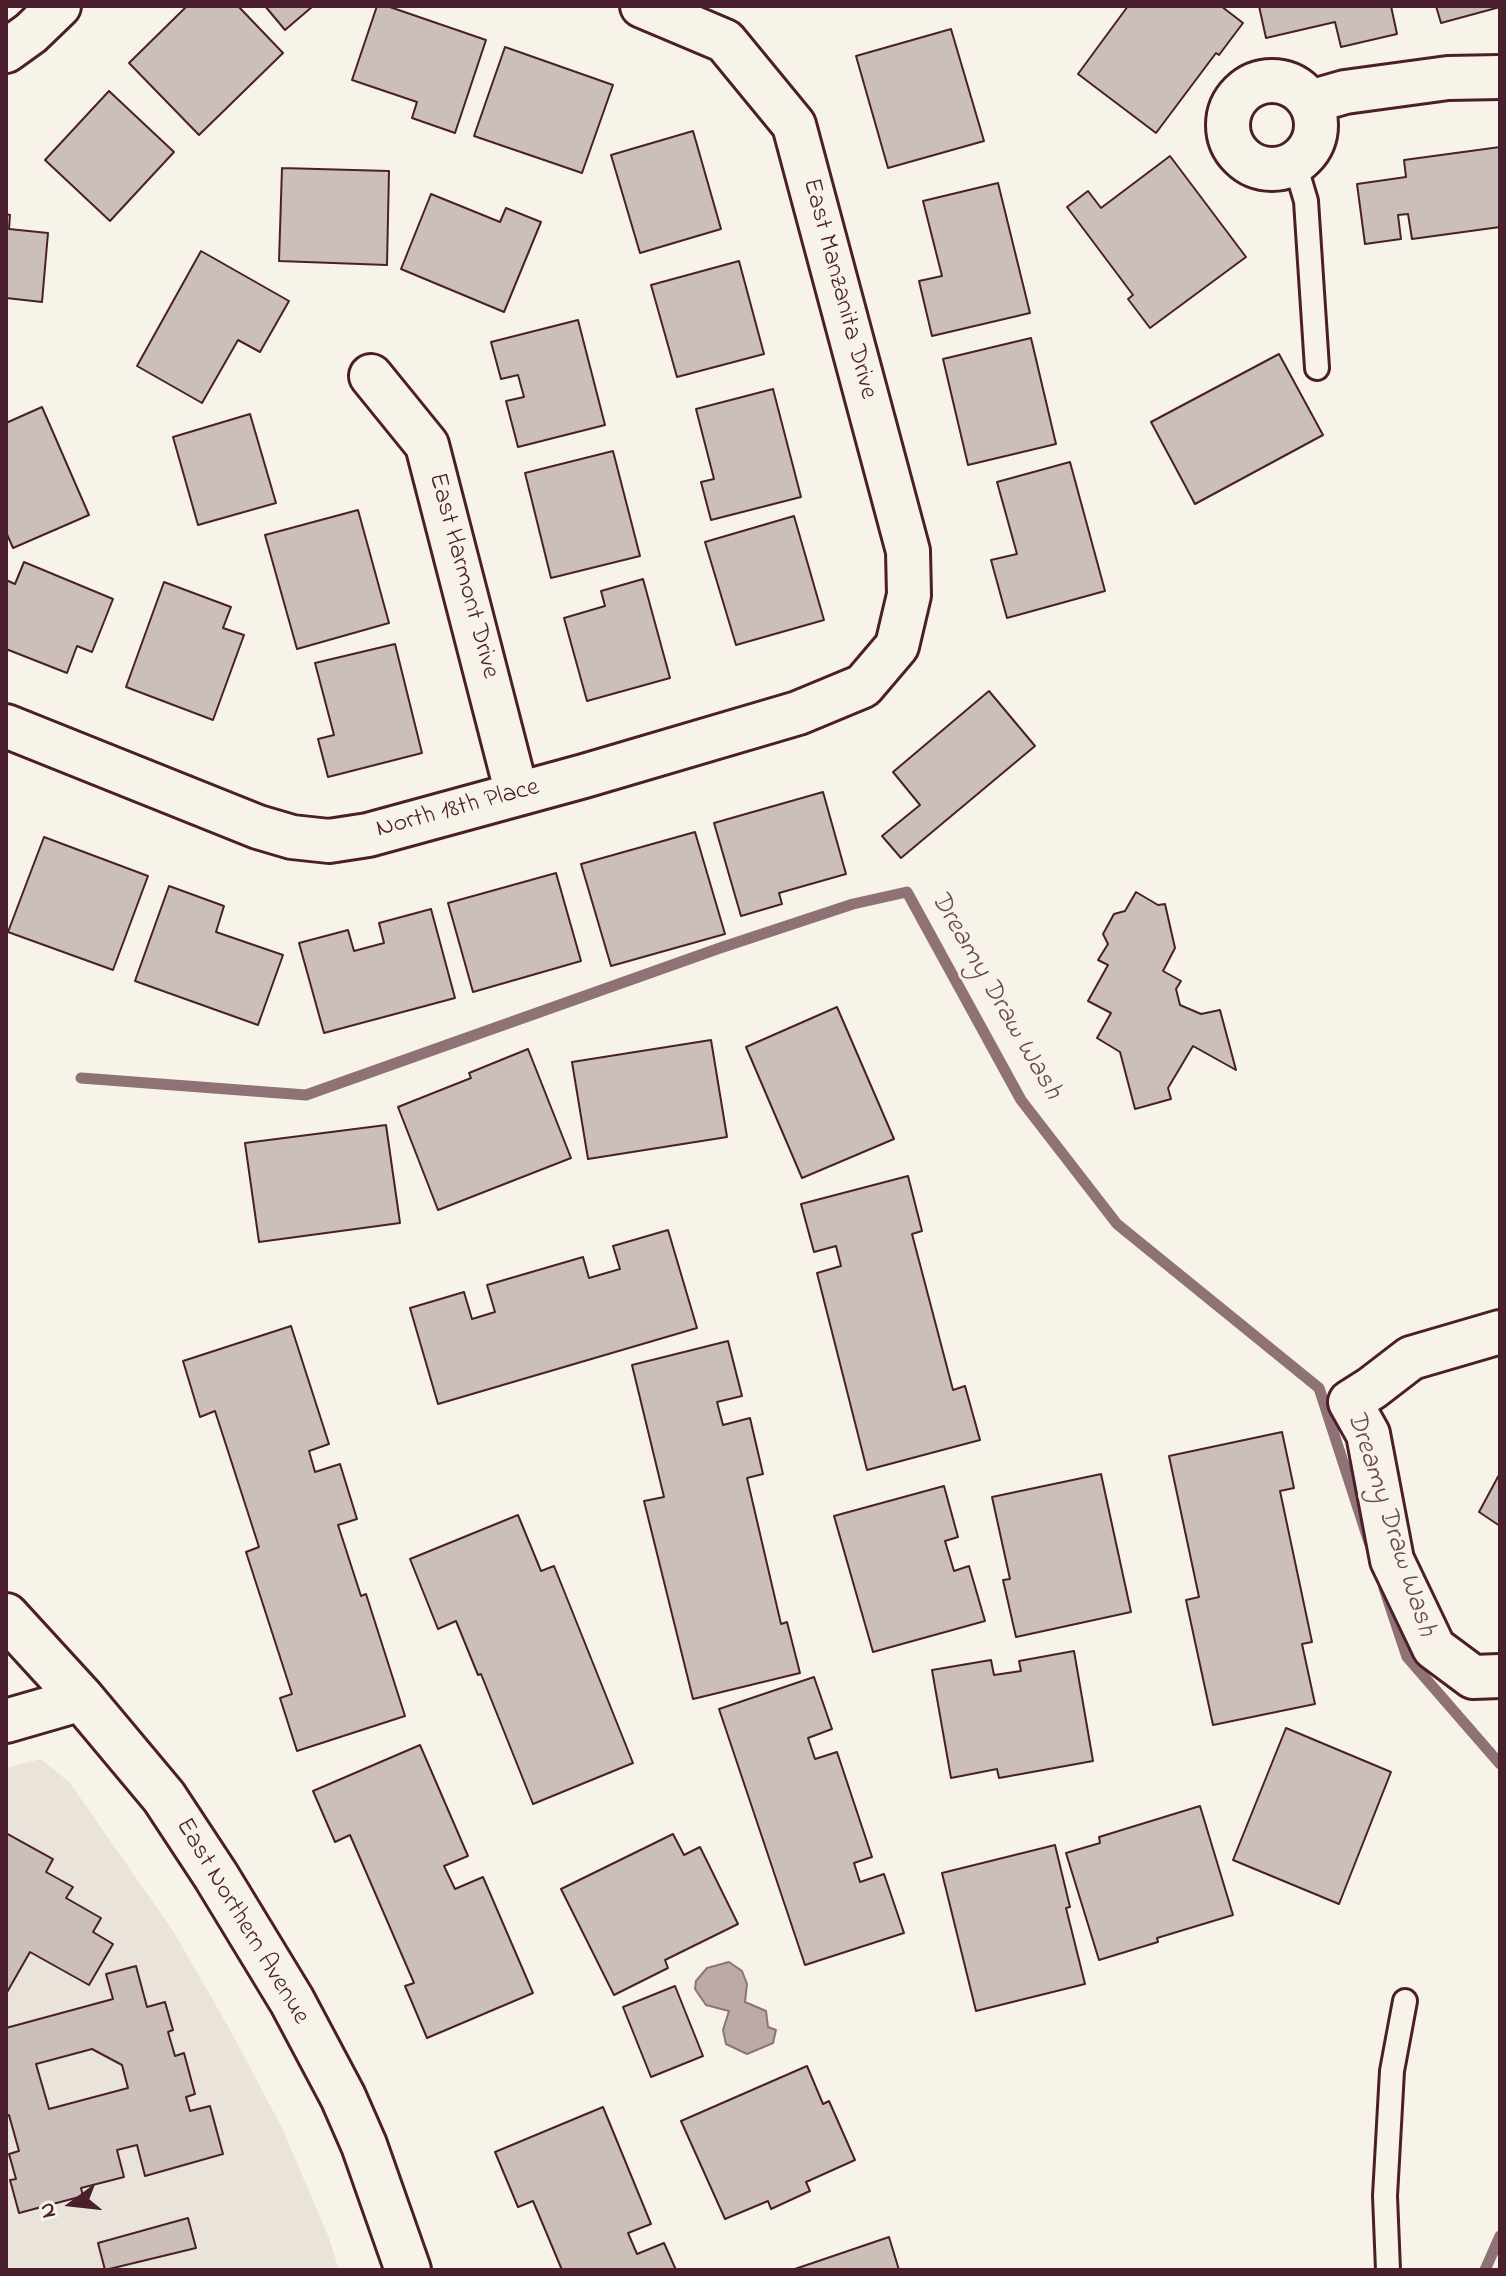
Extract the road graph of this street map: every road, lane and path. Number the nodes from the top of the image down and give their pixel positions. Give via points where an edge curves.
1 (59, 6) edge
2 (642, 6) edge
3 (6, 51) edge
4 (1500, 77) edge
5 (1310, 102) junction
6 (1295, 164) junction
7 (1317, 368) dead end
8 (371, 376) dead end
9 (897, 646) joint
10 (6, 726) edge
11 (517, 794) junction
12 (1500, 1332) edge
13 (6, 1616) edge
14 (1500, 1676) edge
15 (82, 1699) junction
16 (6, 1721) edge
17 (1405, 2001) dead end
18 (408, 2270) edge
19 (1388, 2270) edge

1 - 3 street
2 - 9 street, East Manzanita Drive via 725,41 794,125 908,551 909,595
4 - 5 street via 1448,78
5 - 6 street via 1316,132
5 - 6 street via 1284,82 1269,81 1240,95 1229,115 1227,129 1234,148 1246,161 1272,170
6 - 7 lane via 1306,201
8 - 11 street, East Harmont Drive via 427,445
9 - 11 street, North 18th Place via 863,686 798,713
10 - 11 street, North 18th Place via 292,837 329,841 368,835
12 - 14 street via 1411,1358 1350,1402 1368,1434 1392,1560 1434,1648 1473,1677
13 - 15 main road, East Northern Avenue
15 - 16 street
15 - 18 main road, East Northern Avenue via 164,1797 292,2001 364,2145
17 - 19 lane via 1392,2071 1385,2196

